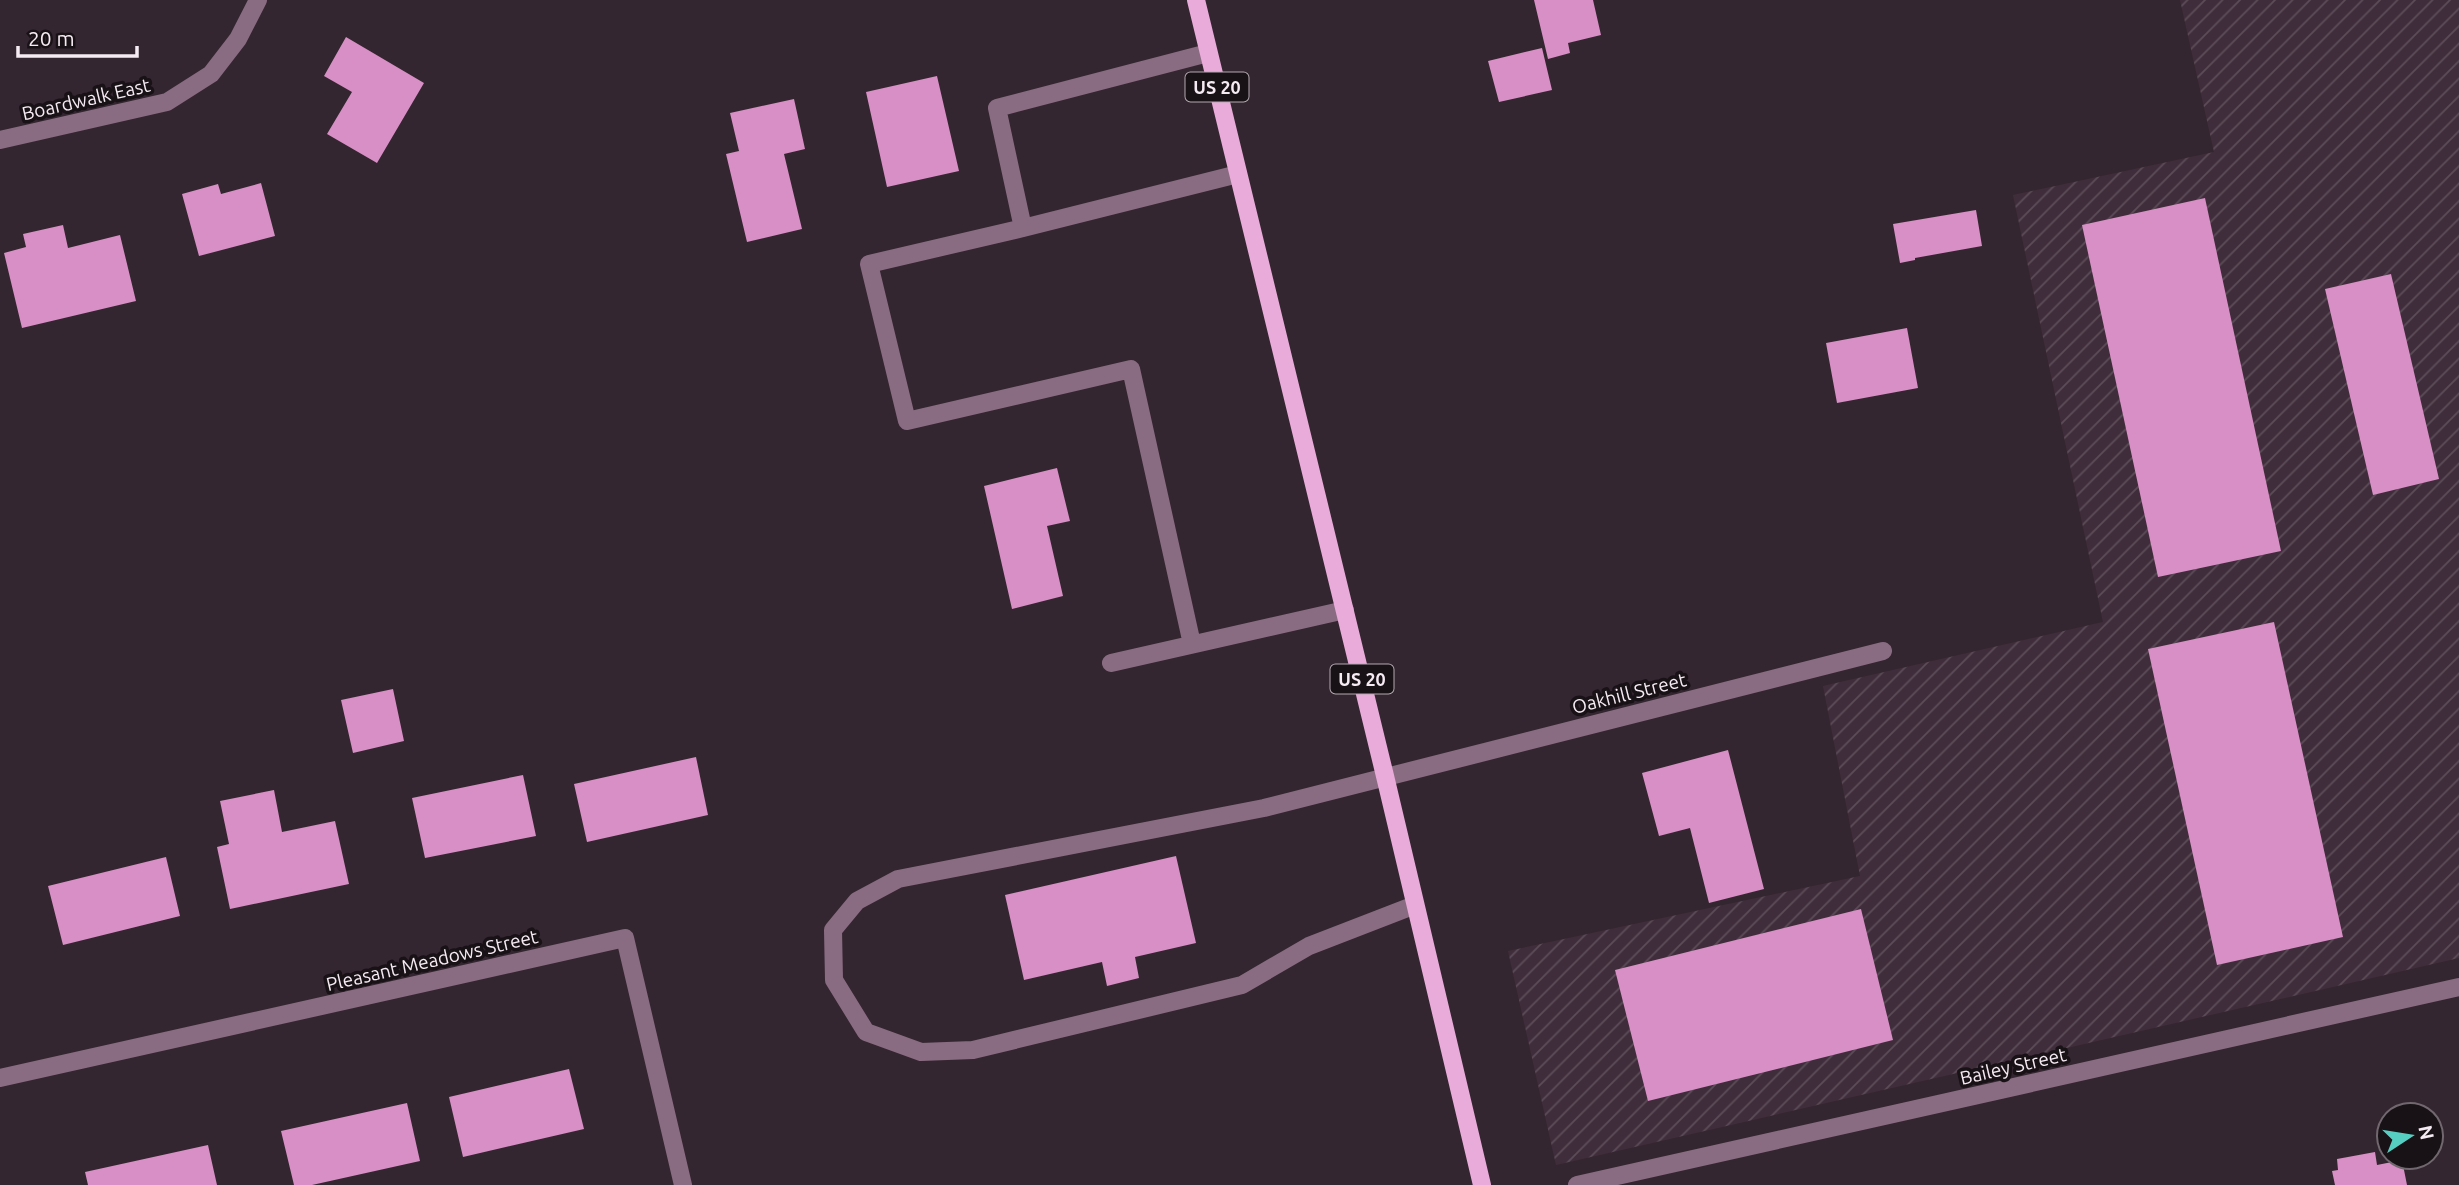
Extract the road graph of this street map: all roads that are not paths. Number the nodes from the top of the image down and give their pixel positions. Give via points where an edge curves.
1 (258, 0) edge
2 (1196, 0) edge
3 (1208, 53) junction
4 (0, 140) edge
5 (1238, 174) junction
6 (1023, 228) junction
7 (1345, 610) junction
8 (1192, 644) junction
9 (1883, 651) dead end
10 (1111, 663) dead end
11 (1385, 776) junction
12 (1415, 905) junction
13 (2459, 987) edge
14 (0, 1078) edge
15 (683, 1185) edge
16 (1482, 1185) edge
17 (1577, 1185) edge

1 - 4 street, Boardwalk East via 238,39 211,74 167,102
2 - 3 main road, US 20
3 - 5 main road, US 20
3 - 6 street via 997,108
5 - 6 street
5 - 7 main road, US 20
6 - 8 street via 869,264 907,421 1131,369
7 - 8 street
7 - 11 main road, US 20
8 - 10 street
9 - 11 street, Oakhill Street
11 - 12 main road, US 20
11 - 12 street, Oakhill Street via 1264,808 898,879 858,901 833,930 834,980 866,1032 921,1052 973,1050 1242,985 1309,946
12 - 16 main road, US 20
13 - 17 street, Bailey Street
14 - 15 street, Pleasant Meadows Street via 625,938

